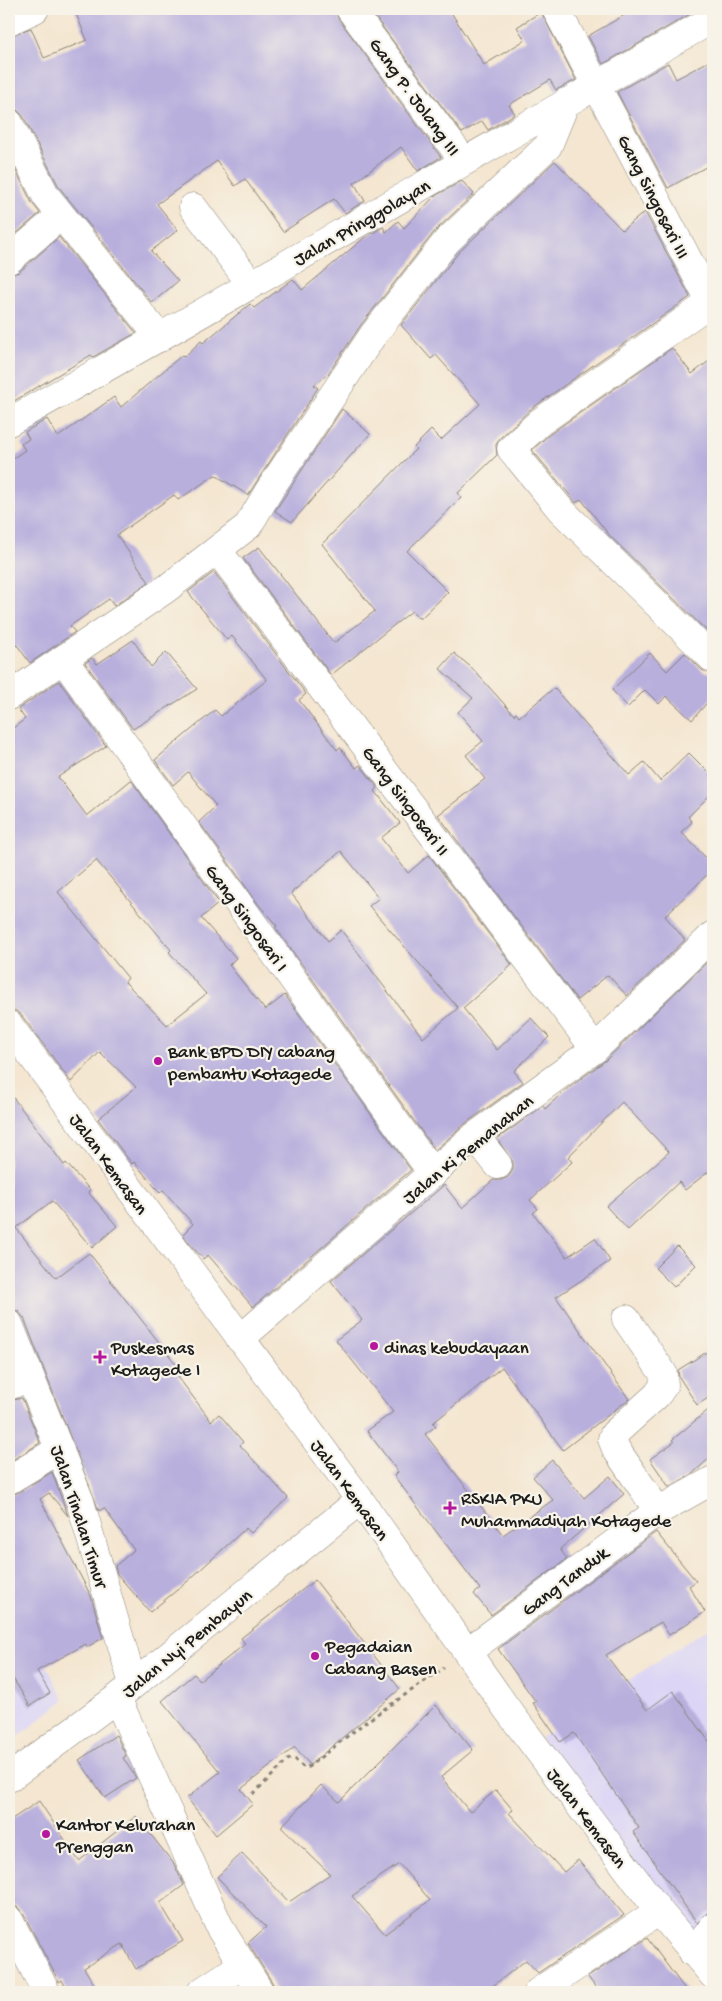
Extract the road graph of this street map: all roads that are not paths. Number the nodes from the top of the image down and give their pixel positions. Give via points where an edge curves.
1 (35, 9) edge
2 (350, 9) edge
3 (556, 9) edge
4 (713, 19) edge
5 (9, 21) edge
6 (598, 85) junction
7 (566, 102) junction
8 (9, 123) edge
9 (464, 161) junction
10 (194, 207) dead end
11 (60, 216) junction
12 (9, 260) edge
13 (251, 284) junction
14 (712, 304) edge
15 (160, 338) junction
16 (9, 422) edge
17 (218, 551) junction
18 (62, 659) junction
19 (713, 659) edge
20 (9, 696) edge
21 (713, 936) edge
22 (9, 1025) edge
23 (595, 1049) junction
24 (475, 1136) junction
25 (498, 1165) dead end
26 (433, 1174) junction
27 (626, 1320) dead end
28 (9, 1324) edge
29 (240, 1339) junction
30 (19, 1382) edge
31 (60, 1449) junction
32 (9, 1480) edge
33 (713, 1480) edge
34 (360, 1500) junction
35 (658, 1511) junction
36 (467, 1652) junction
37 (125, 1691) junction
38 (9, 1778) edge
39 (659, 1911) junction
40 (9, 1920) edge
41 (713, 1927) edge
42 (693, 1953) junction
43 (242, 1966) junction
44 (713, 1975) edge
45 (46, 1992) edge
46 (201, 1992) edge
47 (260, 1992) edge
48 (538, 1992) edge

1 - 5 street
2 - 9 street, Gang P. Jolang III
3 - 6 street, Gang Singosari III
4 - 6 street, Jalan Pringgolayan
6 - 7 street, Jalan Pringgolayan
6 - 14 street, Gang Singosari III
7 - 9 street, Jalan Pringgolayan
7 - 17 street via 548,146 454,234 417,278 373,335 248,526
8 - 11 street via 36,182
9 - 13 street, Jalan Pringgolayan
10 - 13 street
11 - 12 street
11 - 15 street
13 - 15 street, Jalan Pringgolayan
14 - 19 street via 540,422 511,449 561,510
15 - 16 street, Jalan Pringgolayan
17 - 18 street
17 - 23 street, Gang Singosari II
18 - 20 street
18 - 26 street, Gang Singosari I
21 - 23 street, Jalan Ki Pemanahan
22 - 29 street, Jalan Kemasan
23 - 24 street, Jalan Ki Pemanahan
24 - 25 street
24 - 26 street, Jalan Ki Pemanahan
26 - 29 street, Jalan Ki Pemanahan
27 - 35 street via 663,1373 664,1385 614,1434 612,1440
28 - 30 street, Jalan Tinalan Timur
29 - 34 street, Jalan Kemasan
30 - 31 street, Jalan Tinalan Timur
31 - 32 street
31 - 37 street, Jalan Tinalan Timur via 80,1501
33 - 35 street, Gang Tanduk
34 - 36 street, Jalan Kemasan
34 - 37 street, Jalan Nyi Pembayun
35 - 36 street, Gang Tanduk
36 - 39 street, Jalan Kemasan
37 - 38 street, Jalan Nyi Pembayun
37 - 43 street, Jalan Tinalan Timur via 209,1904
39 - 42 street, Jalan Kemasan
39 - 48 street
40 - 45 street
41 - 42 street
42 - 44 street, Jalan Kemasan
43 - 46 street
43 - 47 street, Jalan Tinalan Timur

